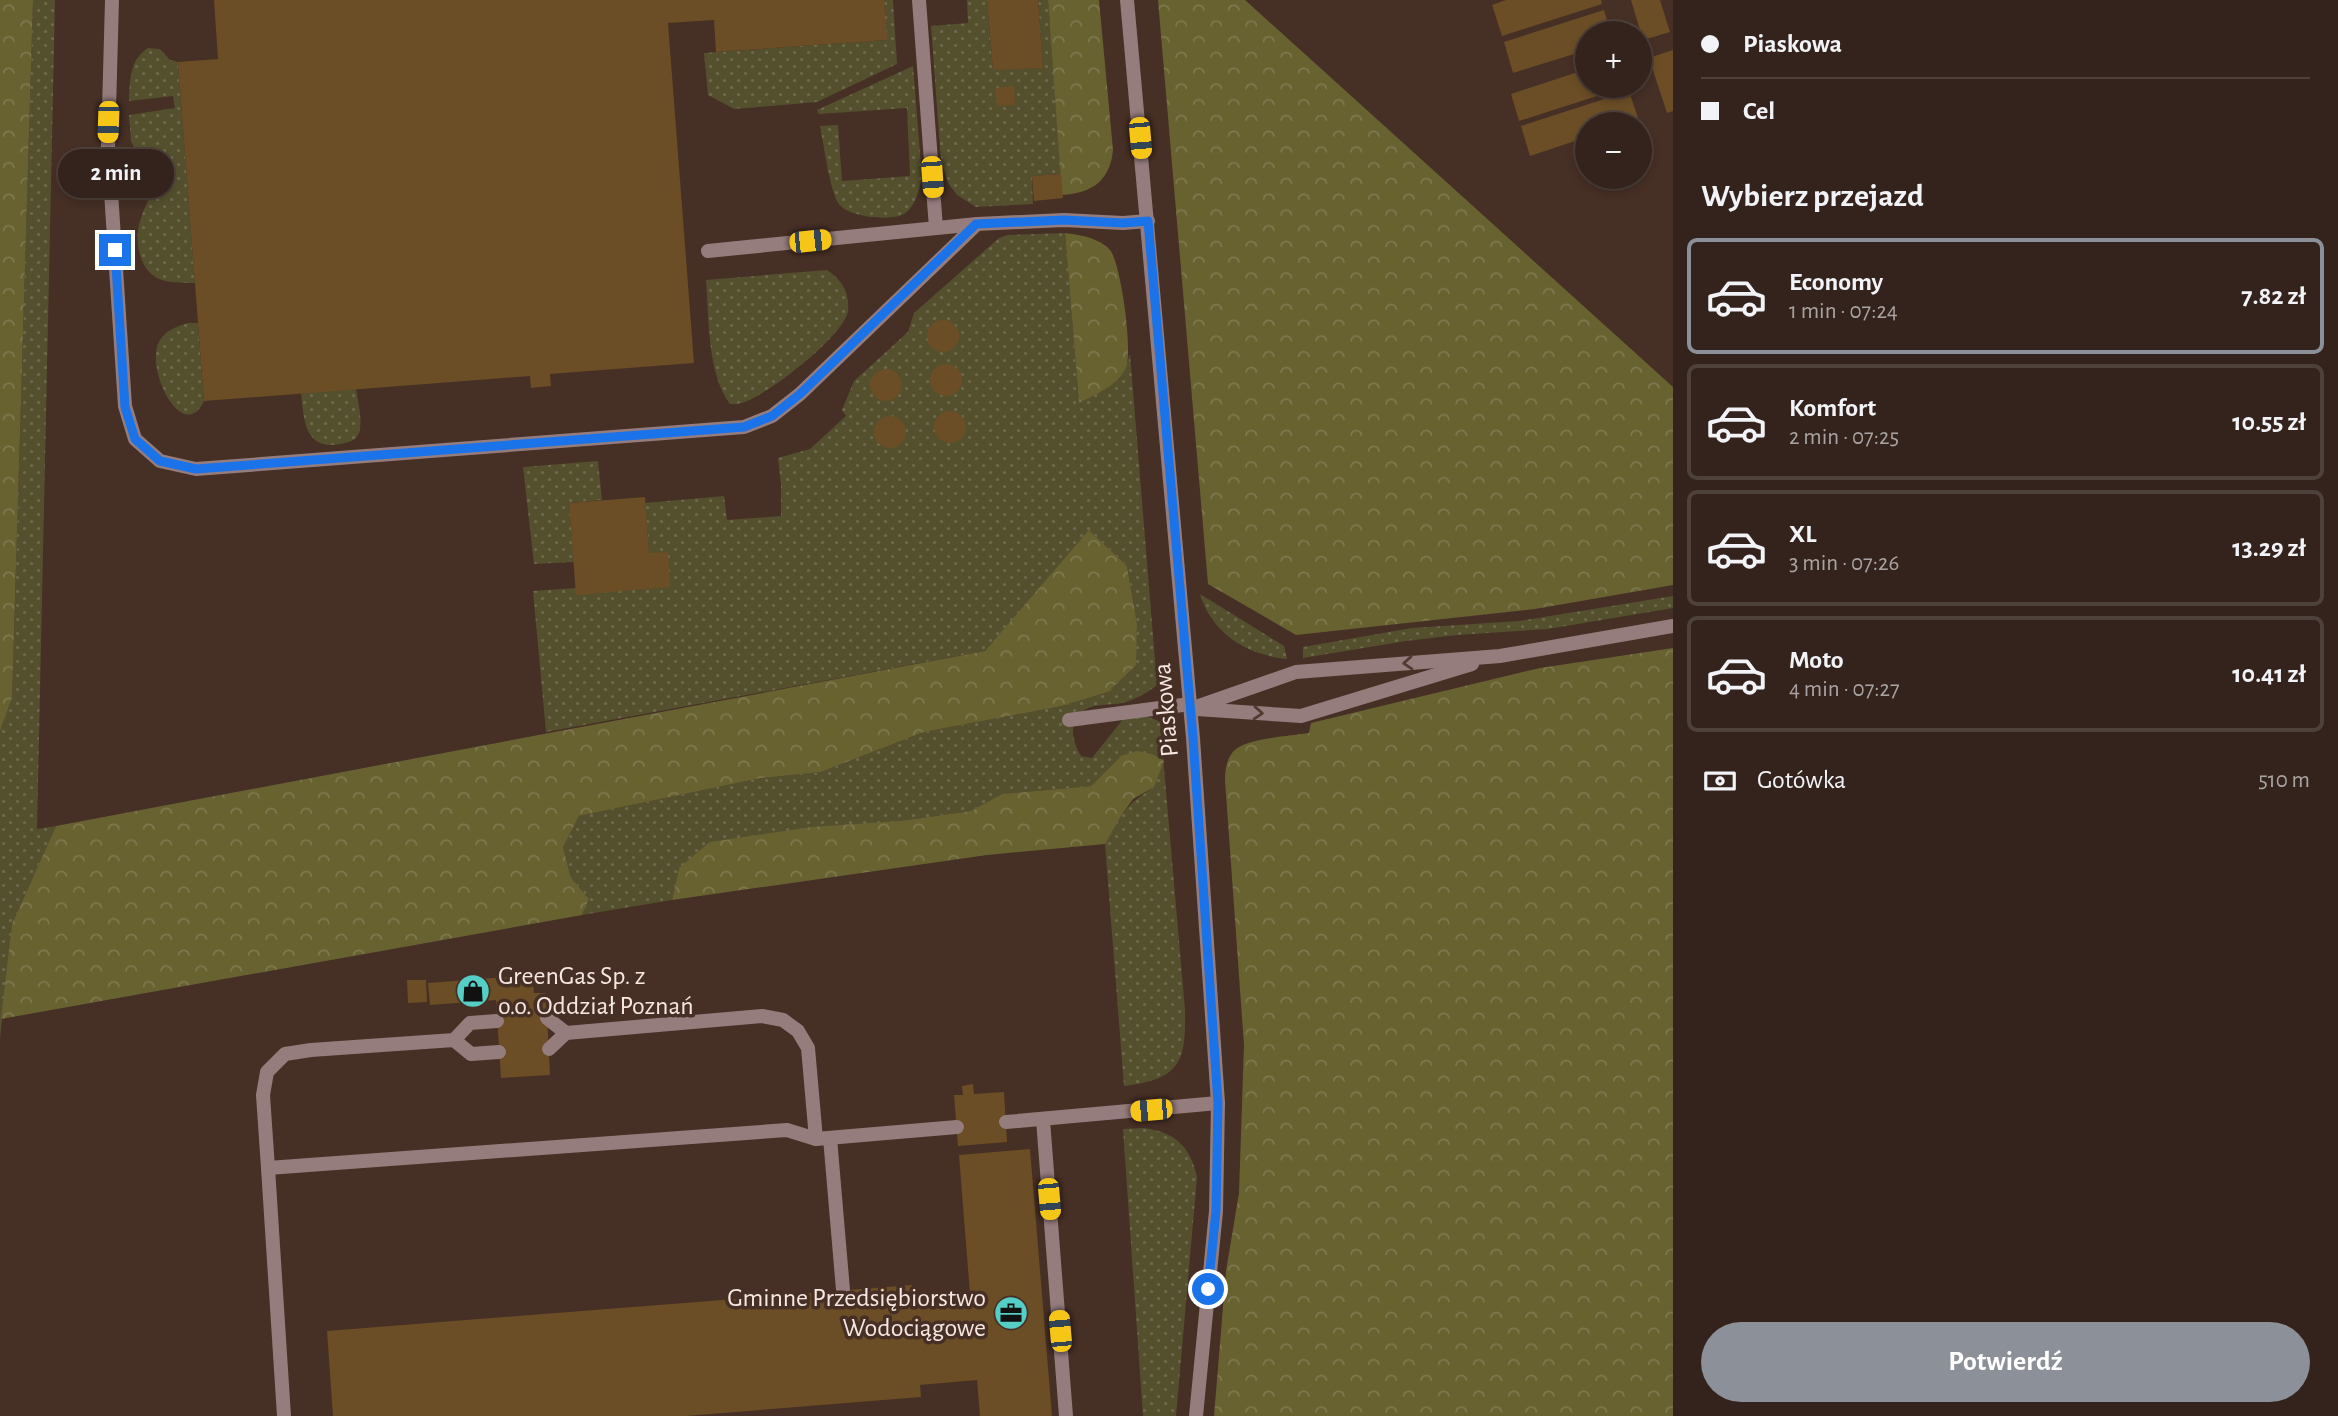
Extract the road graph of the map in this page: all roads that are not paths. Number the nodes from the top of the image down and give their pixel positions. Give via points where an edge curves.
1 (112, 0) edge
2 (919, 0) edge
3 (1127, 0) edge
4 (1148, 221) junction
5 (976, 224) junction
6 (936, 228) junction
7 (708, 251) dead end
8 (1673, 626) edge
9 (1500, 656) junction
10 (1190, 706) junction
11 (1069, 720) dead end
12 (547, 1018) dead end
13 (498, 1021) dead end
14 (566, 1033) junction
15 (454, 1040) junction
16 (549, 1049) dead end
17 (499, 1052) dead end
18 (1218, 1103) junction
19 (1043, 1120) junction
20 (1006, 1122) dead end
21 (957, 1127) dead end
22 (823, 1139) junction
23 (268, 1168) junction
24 (843, 1290) dead end
25 (284, 1416) edge
26 (1066, 1416) edge
27 (1196, 1416) edge

1 - 5 street via 108,146 125,407 135,439 160,461 196,469 744,427 772,416 800,394
2 - 6 street
3 - 4 street, Piaskowa
4 - 5 street
4 - 10 street, Piaskowa
5 - 6 street
6 - 7 street
8 - 9 street
9 -> 10 street via 1296,672
10 -> 9 street via 1301,716
10 - 11 street
10 - 18 street, Piaskowa
12 - 14 street
13 - 15 street via 470,1023
14 - 16 street
14 - 22 street via 762,1016 783,1020 798,1031 808,1048
15 - 17 street via 471,1054
15 - 23 street via 285,1054 267,1072 263,1095
18 - 19 street
18 - 27 street, Piaskowa via 1216,1211
19 - 20 street
19 - 26 street
21 - 22 street
22 - 23 street via 787,1130
22 - 24 street
23 - 25 street

